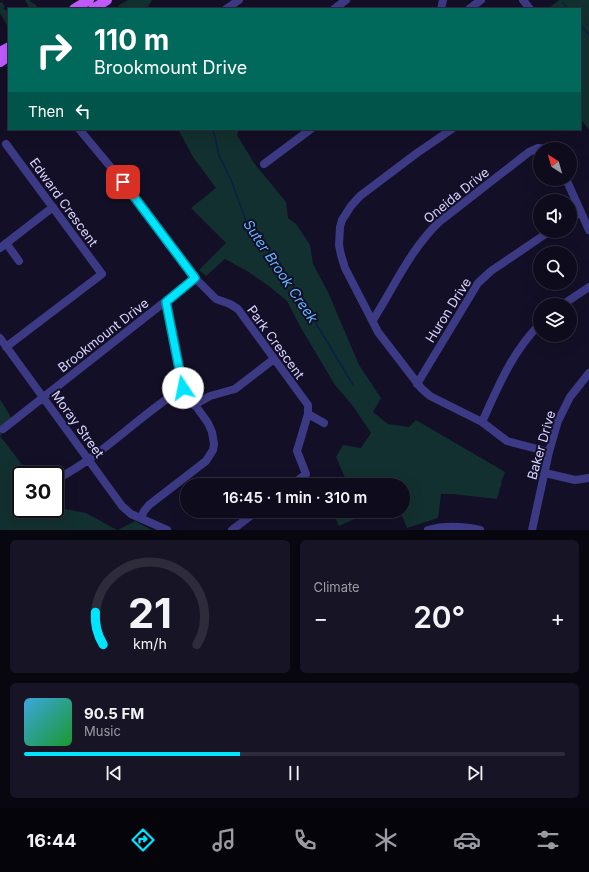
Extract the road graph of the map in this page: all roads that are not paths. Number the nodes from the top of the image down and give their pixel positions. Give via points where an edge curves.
1 (89, 0) edge
2 (107, 0) edge
3 (239, 0) edge
4 (346, 0) edge
5 (481, 0) edge
6 (523, 0) edge
7 (76, 8) edge
8 (95, 8) edge
9 (227, 8) edge
10 (335, 8) edge
11 (470, 8) edge
12 (529, 8) edge
13 (80, 130) edge
14 (310, 130) edge
15 (451, 130) edge
16 (6, 144) dead end
17 (533, 150) edge
18 (264, 164) dead end
19 (569, 186) edge
20 (54, 207) junction
21 (580, 212) junction
22 (577, 214) edge
23 (589, 230) edge
24 (540, 238) edge
25 (3, 246) edge
26 (19, 261) dead end
27 (195, 278) junction
28 (589, 287) edge
29 (572, 298) edge
30 (166, 302) junction
31 (373, 320) junction
32 (533, 332) edge
33 (0, 338) edge
34 (6, 346) junction
35 (274, 359) junction
36 (589, 373) edge
37 (417, 384) junction
38 (183, 388) junction
39 (43, 396) junction
40 (194, 405) junction
41 (308, 414) junction
42 (482, 422) junction
43 (324, 423) dead end
44 (3, 429) dead end
45 (549, 452) junction
46 (88, 460) junction
47 (545, 473) junction
48 (64, 476) edge
49 (301, 478) edge
50 (589, 478) edge
51 (141, 518) junction
52 (248, 518) edge
53 (167, 530) edge
54 (232, 530) edge
55 (428, 530) edge
56 (480, 530) edge
57 (532, 530) edge

1 - 7 main road
2 - 8 main road
3 - 9 street
4 - 10 street
5 - 11 street
6 - 12 street
13 - 27 street, Park Crescent via 128,188
14 - 18 street
15 - 31 street via 360,196 342,220 339,245 345,268
16 - 20 street, Edward Crescent
17 - 31 street, Oneida Drive via 428,233
19 - 21 street
20 - 25 street
20 - 34 street, Edward Crescent via 102,274
21 - 22 street
21 - 23 street
24 - 37 street, Huron Drive via 491,271 478,283
25 - 26 street
27 - 30 street, Brookmount Drive
27 - 35 street, Park Crescent via 216,299 238,309
28 - 29 street
30 - 38 street
30 - 39 street, Brookmount Drive
31 - 37 street via 383,340
32 - 42 street via 511,360
33 - 34 street, Moray Street
34 - 39 street, Moray Street
35 - 40 street via 235,389 210,396
35 - 41 street, Park Crescent via 308,406
36 - 45 street, Baker Drive via 565,405
37 - 42 street via 430,396
38 - 40 street
38 - 46 street
39 - 44 street, Brookmount Drive
39 - 46 street, Moray Street
40 - 51 street via 210,426 214,441 212,454 149,505
41 - 43 street
41 - 49 street via 297,451 306,474
42 - 45 street via 507,441
45 - 47 street, Baker Drive
46 - 48 street
46 - 51 street, Moray Street via 122,506 129,513
47 - 50 street via 575,480
47 - 57 street, Baker Drive
51 - 53 street, Moray Street
52 - 54 street
55 - 56 street via 458,526

